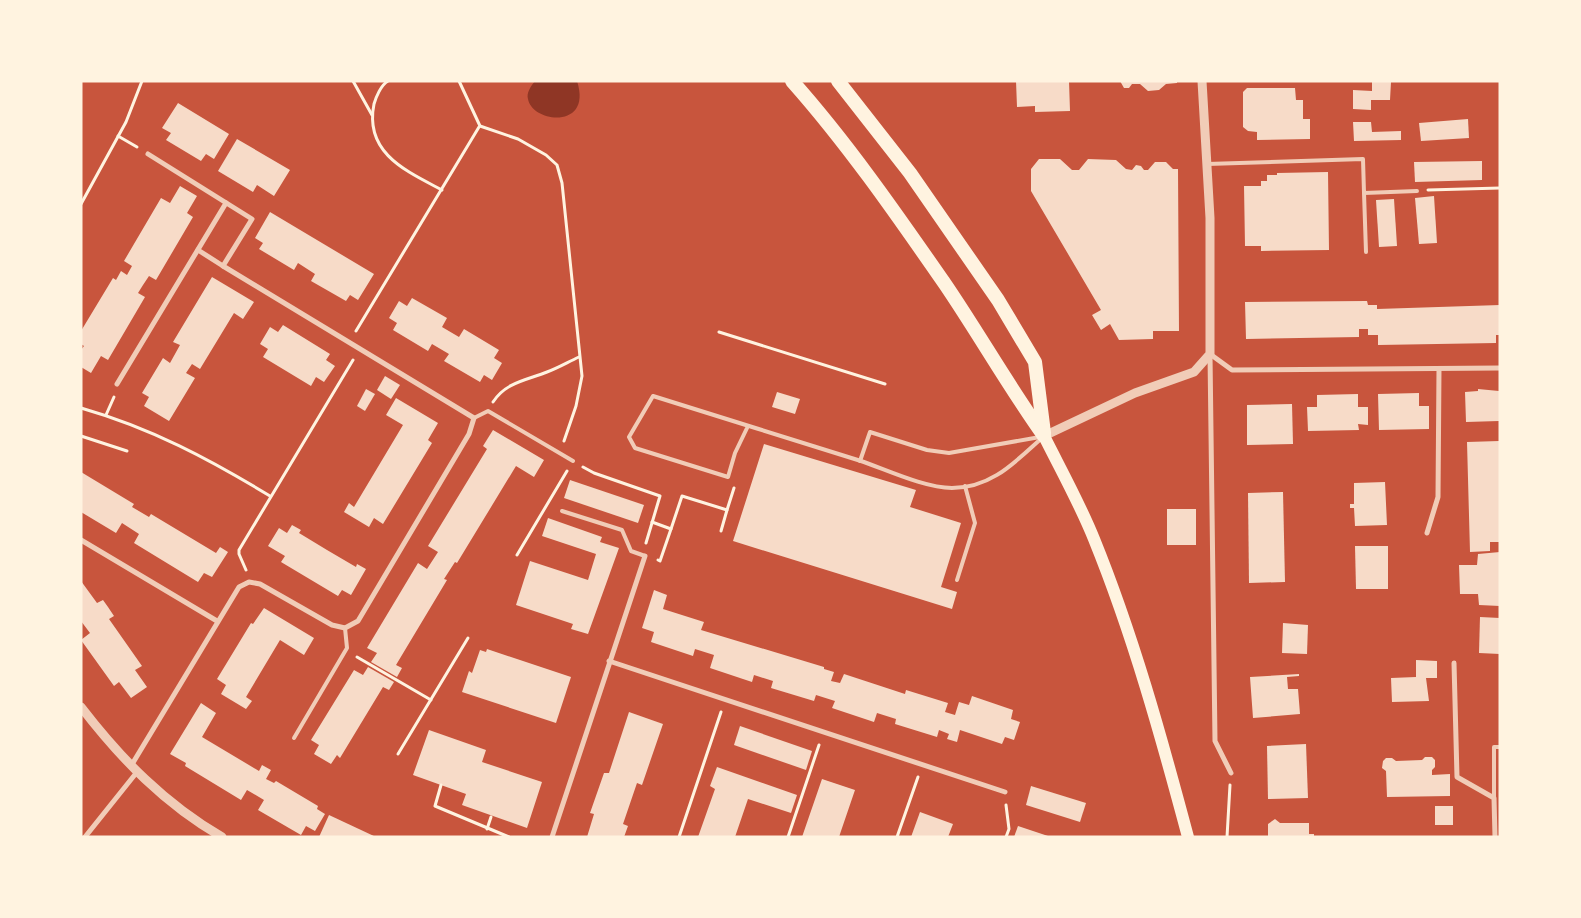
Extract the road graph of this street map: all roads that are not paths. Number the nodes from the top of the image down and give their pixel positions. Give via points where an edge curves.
1 (792, 81) edge
2 (838, 81) edge
3 (1202, 81) edge
4 (148, 154) road end
5 (1206, 164) junction
6 (1417, 191) road end
7 (1364, 192) junction
8 (226, 203) junction
9 (198, 250) junction
10 (1366, 252) dead end
11 (223, 266) junction
12 (1210, 354) junction
13 (1500, 368) edge
14 (1439, 369) junction
15 (117, 384) road end
16 (474, 418) junction
17 (748, 426) junction
18 (1044, 436) junction
19 (573, 461) road end
20 (860, 461) junction
21 (965, 486) junction
22 (562, 511) dead end
23 (1426, 533) dead end
24 (81, 540) edge
25 (645, 556) joint
26 (957, 580) dead end
27 (217, 621) junction
28 (345, 628) junction
29 (609, 661) junction
30 (1454, 663) dead end
31 (81, 707) edge
32 (294, 738) dead end
33 (1500, 747) edge
34 (134, 769) junction
35 (1231, 773) road end
36 (1005, 792) road end
37 (1494, 798) junction
38 (85, 837) edge
39 (222, 837) edge
40 (552, 837) edge
41 (1188, 837) edge
42 (1495, 837) edge

1 - 18 highway via 830,125 945,285
2 - 18 highway via 910,173 998,300 1035,362
3 - 5 street
4 - 8 street
5 - 7 lane via 1364,159
5 - 12 street via 1210,218
6 - 7 lane
7 - 10 lane
8 - 9 street
8 - 11 street via 252,219
9 - 11 street
9 - 15 street
11 - 16 street
12 - 14 street via 1232,370
12 - 18 street via 1194,372 1135,392
12 - 35 street via 1215,742
13 - 14 street
14 - 23 street via 1438,497
16 - 19 lane via 488,411
16 - 28 street via 469,434 358,621
17 - 17 lane via 653,396 629,437 635,448 728,477
17 - 20 lane
18 - 20 lane via 949,453 927,450 870,432
18 - 21 lane via 1001,474
18 - 41 main road via 1094,537 1125,621
20 - 21 lane via 940,486
21 - 26 lane via 975,522
22 - 25 lane via 622,530 631,551
24 - 27 street
25 - 29 street
27 - 28 street via 239,587 249,582 260,584 332,625
27 - 34 street
28 - 32 lane via 346,650
29 - 36 street
29 - 40 street
30 - 37 street via 1457,776
31 - 34 street
33 - 37 lane via 1494,747
34 - 38 street
34 - 39 street via 190,818
37 - 42 street

